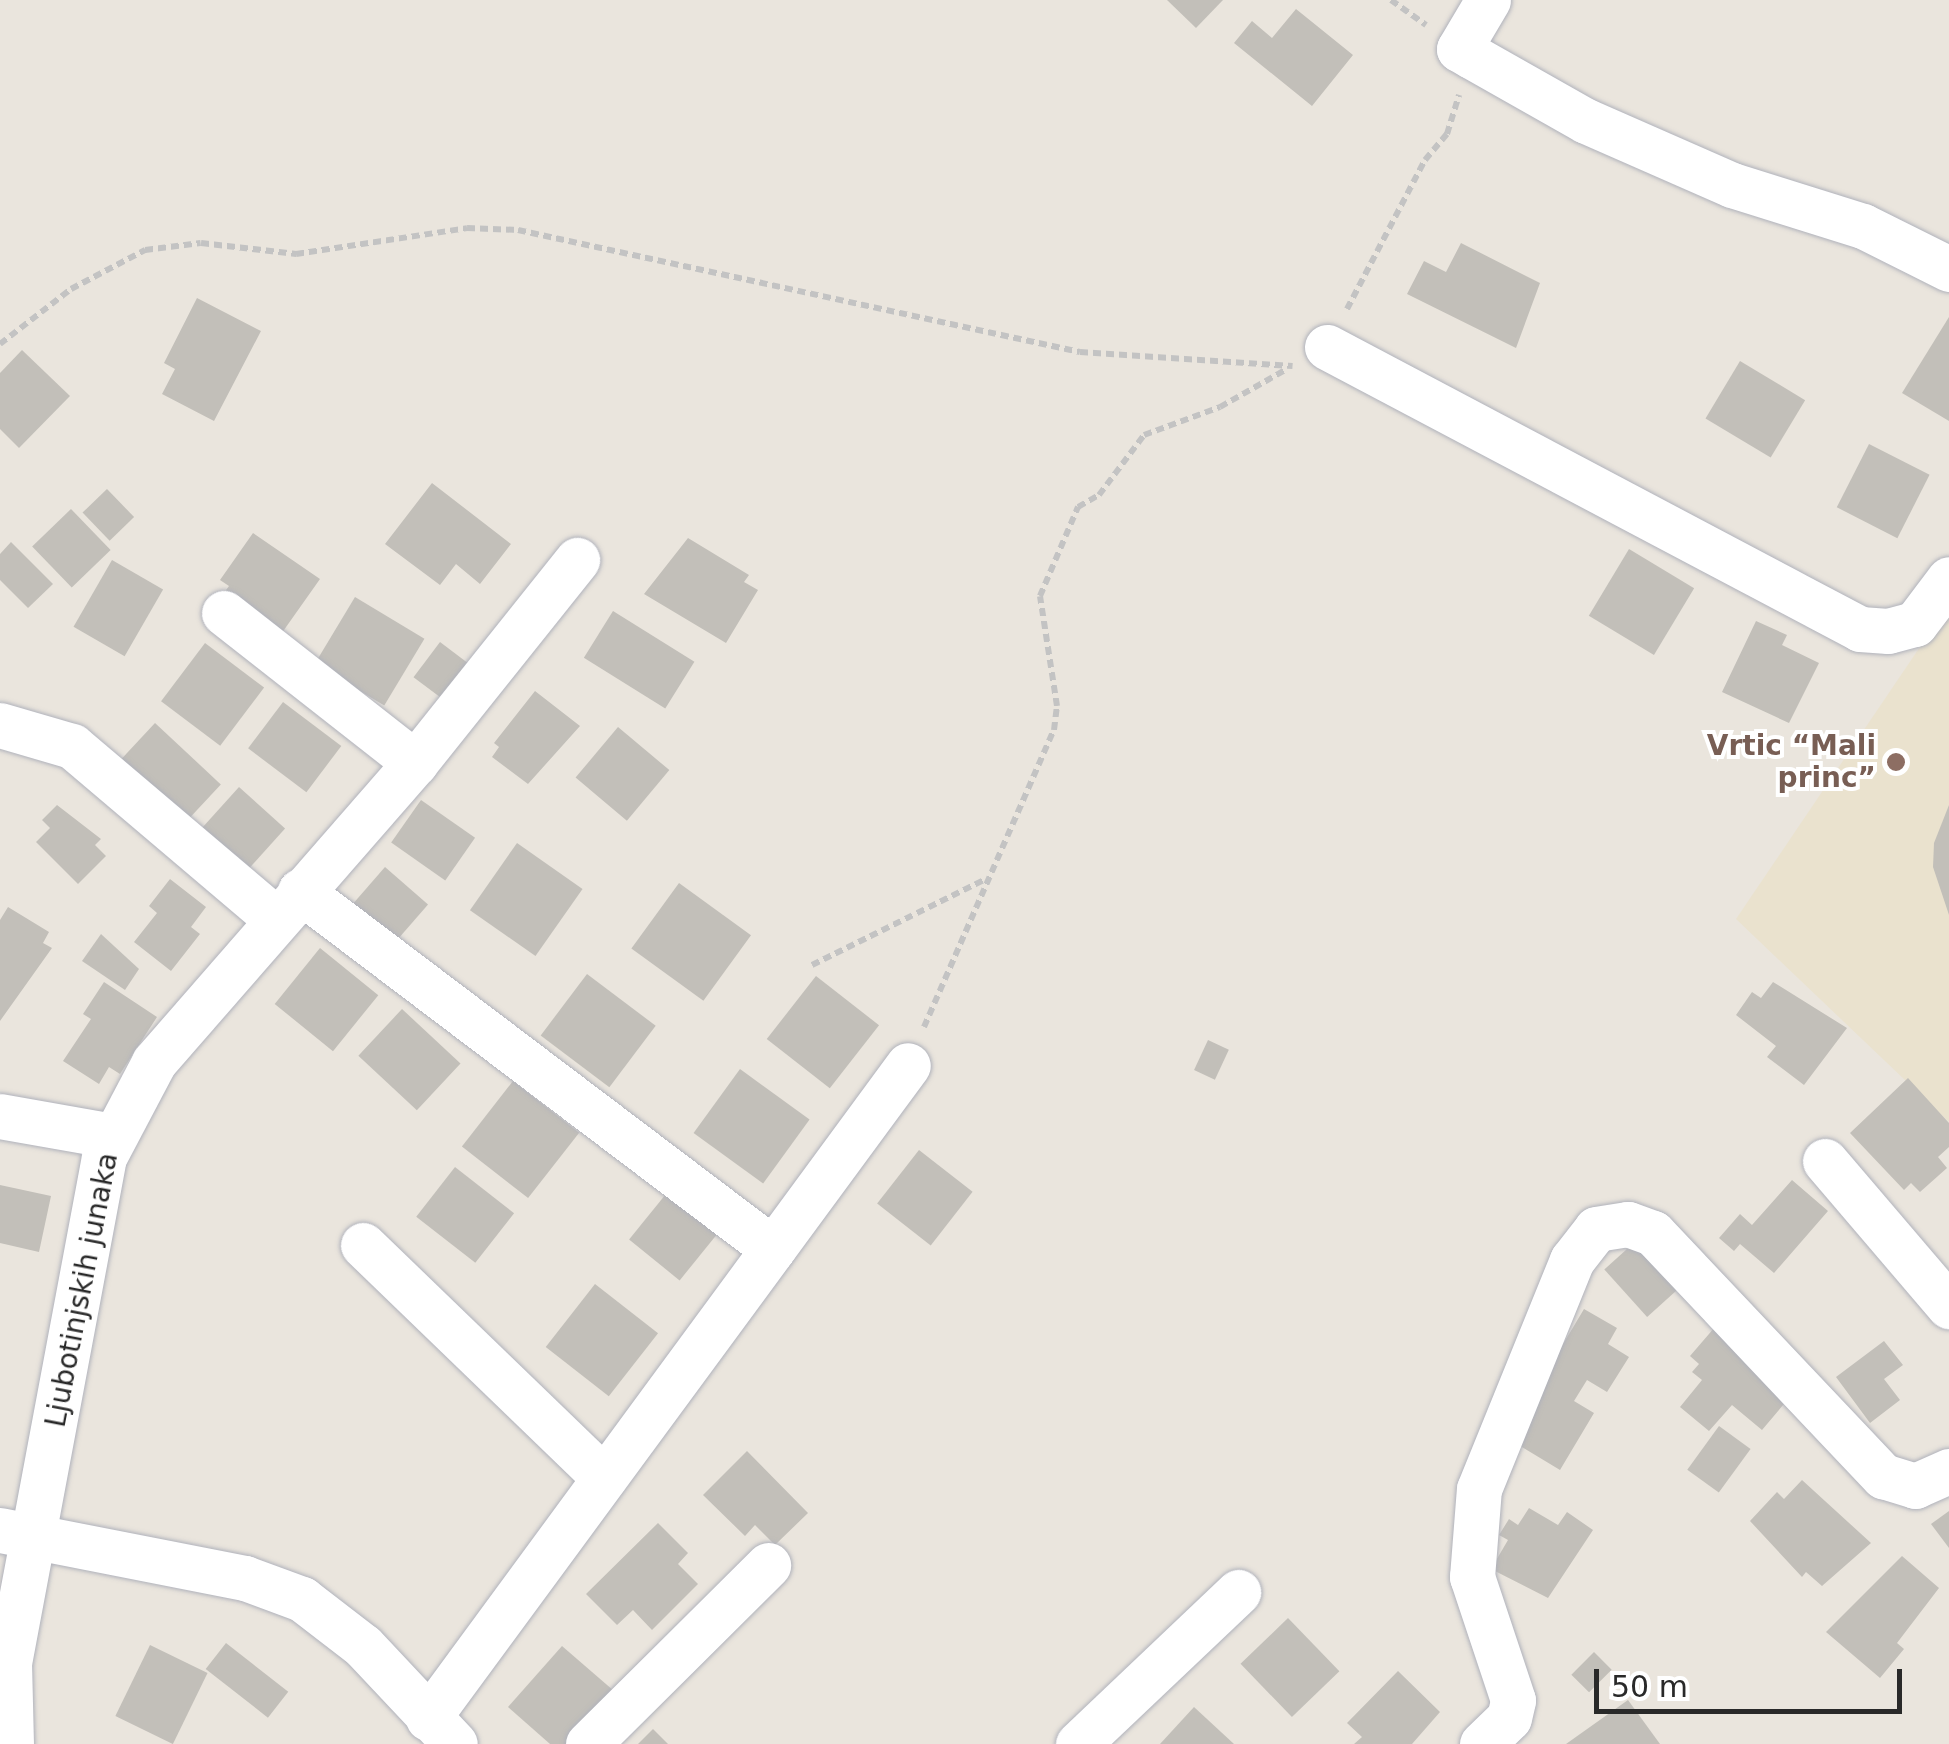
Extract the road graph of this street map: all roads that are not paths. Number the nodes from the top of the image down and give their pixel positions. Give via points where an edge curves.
1 (1488, 0) edge
2 (1949, 269) edge
3 (1327, 347) road end
4 (577, 560) dead end
5 (1949, 579) edge
6 (224, 613) dead end
7 (0, 725) edge
8 (415, 763) junction
9 (287, 904) junction
10 (908, 1066) road end
11 (0, 1116) edge
12 (114, 1136) junction
13 (1825, 1161) dead end
14 (362, 1245) dead end
15 (773, 1249) junction
16 (1949, 1306) edge
17 (1949, 1471) edge
18 (604, 1478) junction
19 (16, 1532) edge
20 (768, 1565) dead end
21 (1238, 1592) dead end
22 (442, 1731) edge
23 (11, 1744) edge
24 (588, 1744) edge
25 (1078, 1744) edge
26 (1482, 1744) edge

1 - 2 street via 1459,50 1586,121 1732,184 1862,226
3 - 5 street via 1860,629 1888,632 1924,619
4 - 8 street, Ljubotinjskih junaka
6 - 8 street
7 - 9 street via 72,746
8 - 9 street, Ljubotinjskih junaka
9 - 12 street, Ljubotinjskih junaka via 154,1062
9 - 15 street
10 - 15 street
11 - 12 street
12 - 19 street, Ljubotinjskih junaka
13 - 16 street
14 - 18 street
15 - 18 street
17 - 26 street via 1915,1486 1884,1476 1653,1233 1611,1224 1596,1229 1572,1260 1479,1489 1472,1577 1513,1700 1509,1718
18 - 22 street
19 - 22 street via 245,1578 302,1600 362,1646
19 - 23 street, Ljubotinjskih junaka
20 - 24 street
21 - 25 street

